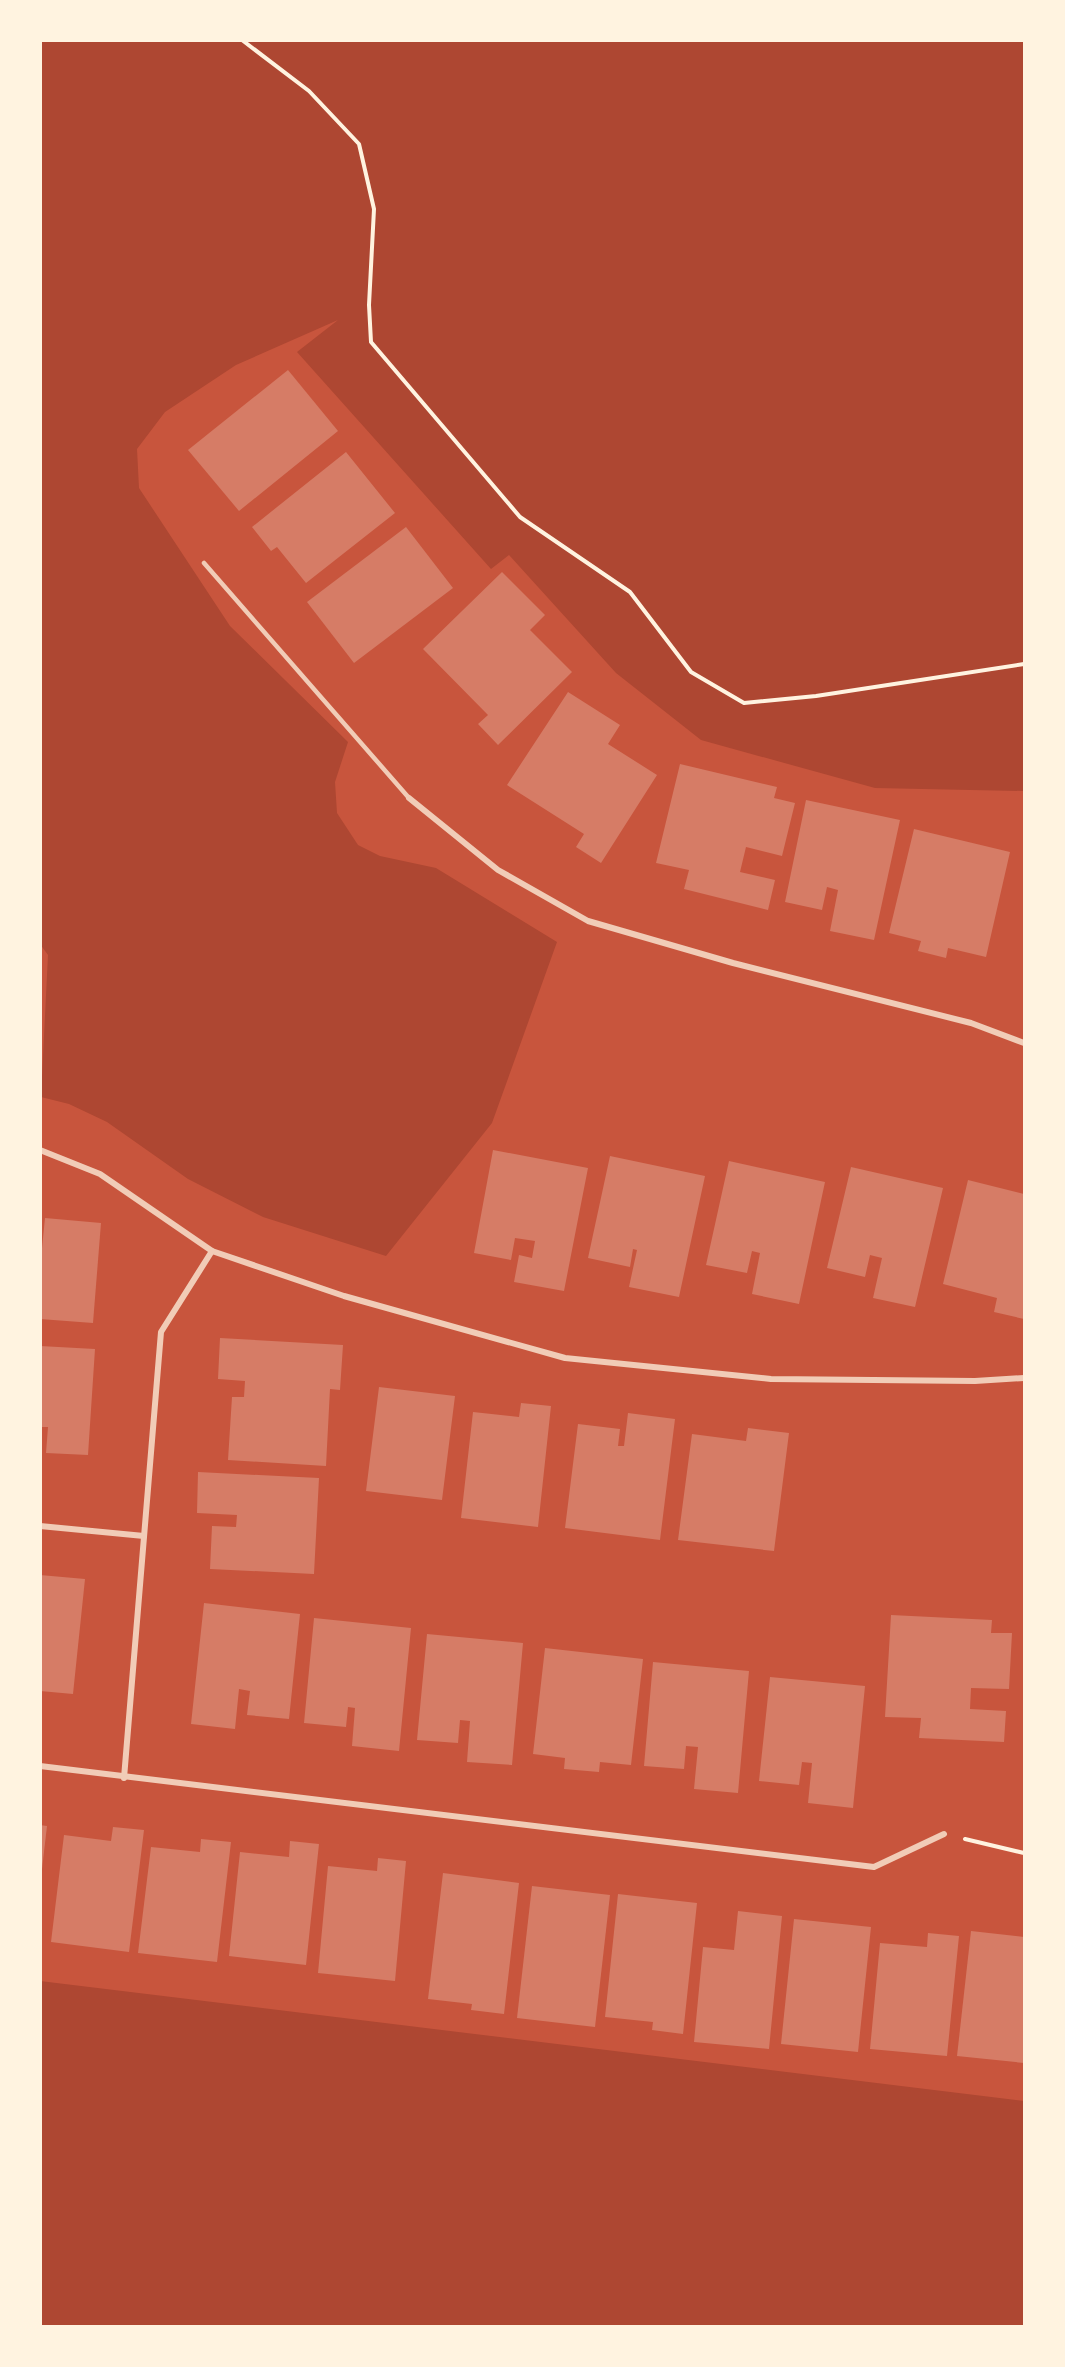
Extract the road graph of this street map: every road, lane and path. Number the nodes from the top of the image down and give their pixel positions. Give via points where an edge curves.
1 (242, 40) edge
2 (204, 564) dead end
3 (1024, 664) edge
4 (409, 798) joint
5 (1024, 1043) edge
6 (40, 1149) edge
7 (212, 1251) junction
8 (1024, 1378) edge
9 (40, 1526) edge
10 (144, 1536) junction
11 (40, 1766) edge
12 (124, 1778) junction
13 (944, 1834) joint
14 (1024, 1853) edge

1 - 3 path via 309,91 359,144 374,209 371,342 520,517 630,592 691,672 744,703
2 - 4 lane
4 - 5 street via 498,870 588,921 733,963 971,1023
6 - 7 street via 100,1174
7 - 8 street via 344,1296 565,1358 771,1379
7 - 10 street via 161,1332
9 - 10 street
10 - 12 street
11 - 12 street
12 - 13 street via 874,1867
13 - 14 path

